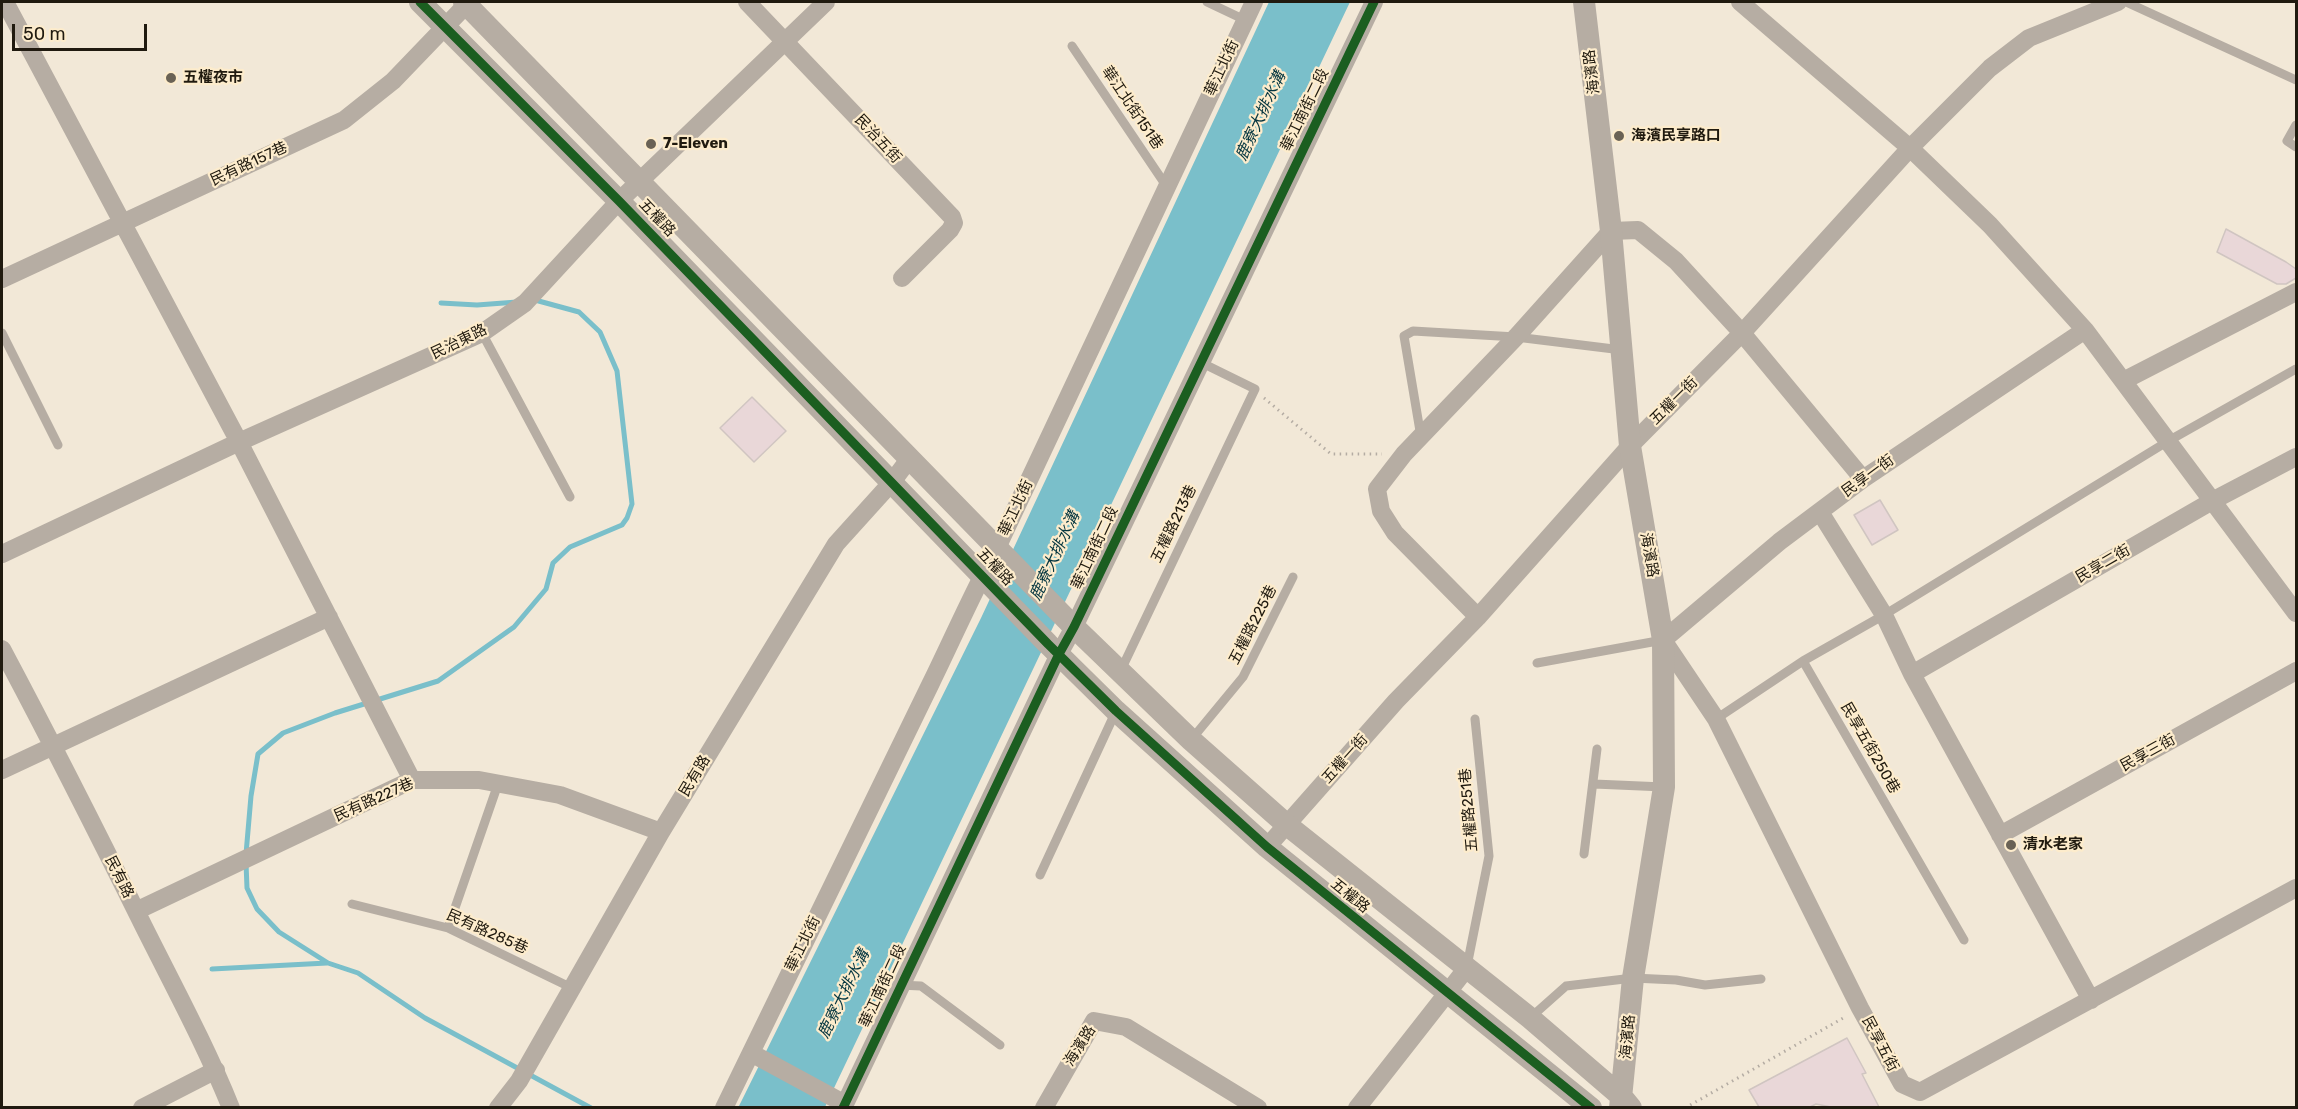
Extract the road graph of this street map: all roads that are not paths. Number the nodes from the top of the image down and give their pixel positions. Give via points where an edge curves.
1 (5, 2) edge
2 (420, 2) edge
3 (747, 2) edge
4 (826, 2) edge
5 (1207, 2) edge
6 (1254, 2) edge
7 (1374, 2) edge
8 (1585, 2) edge
9 (1740, 2) edge
10 (2118, 2) edge
11 (2126, 2) edge
12 (466, 3) edge
13 (1245, 20) junction
14 (446, 28) junction
15 (786, 40) junction
16 (1072, 46) dead end
17 (2296, 80) edge
18 (2296, 125) edge
19 (2296, 147) edge
20 (1910, 148) junction
21 (640, 182) junction
22 (1167, 187) junction
23 (619, 201) junction
24 (122, 223) junction
25 (1611, 231) junction
26 (902, 278) dead end
27 (2, 279) edge
28 (2296, 292) edge
29 (2085, 330) junction
30 (2, 333) edge
31 (482, 333) junction
32 (1742, 333) junction
33 (1516, 337) junction
34 (1622, 350) junction
35 (1200, 362) junction
36 (2296, 369) edge
37 (2124, 381) junction
38 (1422, 436) junction
39 (2170, 440) junction
40 (239, 442) junction
41 (58, 445) dead end
42 (1630, 446) junction
43 (2296, 457) edge
44 (910, 458) junction
45 (1863, 478) junction
46 (892, 482) junction
47 (570, 497) dead end
48 (2214, 500) junction
49 (1820, 512) junction
50 (1002, 553) junction
51 (2, 554) edge
52 (1293, 577) dead end
53 (986, 580) junction
54 (2296, 613) edge
55 (1884, 615) junction
56 (329, 616) junction
57 (1478, 617) junction
58 (1068, 621) junction
59 (1663, 640) junction
60 (2, 649) edge
61 (1053, 649) junction
62 (1803, 661) junction
63 (1537, 663) dead end
64 (2296, 671) edge
65 (1120, 672) junction
66 (1912, 674) junction
67 (1116, 711) junction
68 (1475, 719) dead end
69 (1716, 719) junction
70 (1191, 740) junction
71 (53, 744) junction
72 (1597, 749) dead end
73 (2, 770) edge
74 (412, 780) junction
75 (498, 784) junction
76 (1594, 784) junction
77 (1664, 787) junction
78 (1287, 825) junction
79 (661, 832) junction
80 (2000, 835) junction
81 (1267, 847) junction
82 (1584, 854) dead end
83 (1041, 875) dead end
84 (2296, 888) edge
85 (352, 904) dead end
86 (136, 911) junction
87 (448, 928) junction
88 (1964, 940) dead end
89 (1467, 969) junction
90 (1633, 978) junction
91 (1761, 979) dead end
92 (899, 985) junction
93 (572, 988) junction
94 (1446, 993) junction
95 (2091, 1000) junction
96 (1530, 1018) junction
97 (1000, 1046) dead end
98 (755, 1054) junction
99 (216, 1070) junction
100 (840, 1103) edge
101 (1625, 1104) edge
102 (142, 1107) edge
103 (231, 1107) edge
104 (498, 1107) edge
105 (724, 1107) edge
106 (1044, 1107) edge
107 (1258, 1107) edge
108 (1357, 1107) edge
109 (1591, 1107) edge

1 - 24 street
2 - 14 street, 五權路
3 - 15 street, 民治五街
4 - 15 street, 民治東路
5 - 13 lane
6 - 13 street, 華江北街
7 - 35 street, 華江南街二段
8 - 25 street, 海濱路
9 - 20 street
10 - 20 street, 五權一街 via 2029,38 1990,68
11 - 17 lane
12 - 14 street, 民有路157巷
12 - 21 street, 五權路
13 - 22 street, 華江北街
14 - 23 street, 五權路
14 - 24 street, 民有路157巷 via 393,81 344,120
15 - 21 street, 民治東路
15 - 26 street, 民治五街 via 952,217 950,230
16 - 22 lane, 華江北街151巷
18 - 19 lane via 2287,141
20 - 29 street via 1990,225
20 - 32 street, 五權一街
21 - 23 street, 民治東路
21 - 44 street, 五權路
22 - 50 street, 華江北街
23 - 31 street, 民治東路 via 525,303
23 - 46 street, 五權路
24 - 27 street, 民有路157巷
24 - 40 street
25 - 32 street via 1638,230 1652,240
25 - 33 street
25 - 34 street, 海濱路
28 - 37 street
29 - 37 street
29 - 45 street, 民享一街
30 - 41 lane
31 - 40 street, 民治東路
31 - 47 lane
32 - 42 street, 五權一街
32 - 45 street
33 - 34 lane
33 - 38 street
33 - 38 lane via 1413,331 1404,336
34 - 42 street, 海濱路
35 - 58 street, 華江南街二段
35 - 65 lane, 五權路213巷 via 1255,389
36 - 39 lane
37 - 39 street
38 - 57 street via 1377,489 1381,511 1395,533
39 - 48 street
39 - 55 lane
40 - 51 street, 民治東路
40 - 56 street
42 - 57 street, 五權一街
42 - 59 street, 海濱路
43 - 48 street, 民享二街
44 - 46 street, 民有路
44 - 50 street, 五權路
45 - 49 street, 民享一街
46 - 53 street, 五權路
46 - 79 street, 民有路 via 836,544
48 - 54 street
48 - 66 street, 民享二街
49 - 55 street
49 - 59 street, 民享一街
50 - 53 street, 華江北街
50 - 58 street, 五權路
52 - 70 lane, 五權路225巷 via 1243,677
53 - 61 street, 五權路
53 - 98 street, 華江北街 via 867,810
55 - 62 lane
55 - 66 street
56 - 71 street
56 - 74 street
57 - 78 street, 五權一街
58 - 61 street, 華江南街二段
58 - 65 street, 五權路
59 - 63 lane
59 - 69 street, 民享五街
59 - 77 street, 海濱路
60 - 71 street, 民有路
61 - 67 street, 五權路
61 - 92 street, 華江南街二段
62 - 69 lane
62 - 88 lane, 民享五街250巷
64 - 80 street, 民享三街
65 - 70 street, 五權路
66 - 80 street
67 - 81 street, 五權路
67 - 83 lane
68 - 89 lane, 五權路251巷 via 1489,856
69 - 95 street, 民享五街 via 1902,1084 1920,1092
70 - 78 street, 五權路
71 - 73 street
71 - 86 street, 民有路
72 - 76 lane
74 - 75 street, 民有路227巷 via 478,780
74 - 86 street, 民有路227巷
75 - 79 street, 民有路227巷 via 560,795
75 - 87 lane
76 - 77 lane
76 - 82 lane
77 - 90 street, 海濱路
78 - 81 street, 五權一街
78 - 89 street, 五權路
79 - 93 street, 民有路
80 - 95 street
81 - 94 street, 五權路
84 - 95 street, 民享五街
85 - 87 lane, 民有路285巷
86 - 99 street, 民有路
87 - 93 lane, 民有路285巷
89 - 94 street
89 - 96 street, 五權路
90 - 91 lane via 1705,985
90 - 96 lane via 1566,986
90 - 101 street, 海濱路
92 - 97 lane via 921,986
92 - 100 street, 華江南街二段
93 - 104 street, 民有路 via 519,1080
94 - 108 street
94 - 109 street, 五權路
96 - 101 street, 五權路
98 - 100 street
98 - 105 street, 華江北街
99 - 102 street
99 - 103 street, 民有路
106 - 107 street, 海濱路 via 1094,1021 1126,1027

